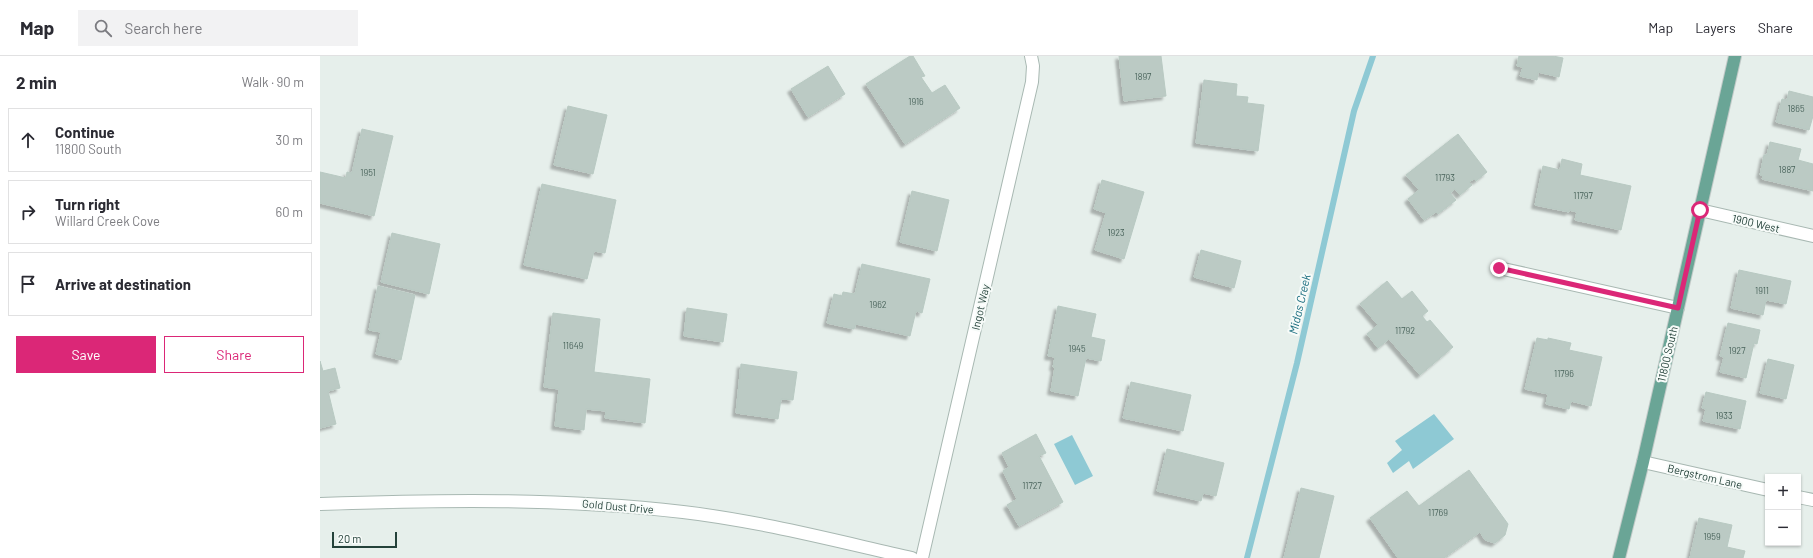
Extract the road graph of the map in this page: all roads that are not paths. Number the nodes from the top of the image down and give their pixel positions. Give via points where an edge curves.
1 (1031, 56) edge
2 (1735, 56) edge
3 (1700, 210) junction
4 (1813, 236) edge
5 (1499, 268) dead end
6 (1678, 308) junction
7 (1643, 462) junction
8 (1765, 489) edge
9 (1801, 498) edge
10 (1813, 500) edge
11 (320, 504) edge
12 (912, 558) edge
13 (922, 558) edge
14 (1619, 558) edge

1 - 13 street, Ingot Way via 1032,82
2 - 3 main road, 11800 South
3 - 4 street, 1900 West
3 - 6 main road, 11800 South
5 - 6 street
6 - 7 main road, 11800 South
7 - 8 street, Bergstrom Lane
7 - 14 main road, 11800 South
9 - 10 street
11 - 12 street, Gold Dust Drive via 494,500 595,504 684,512 779,528

